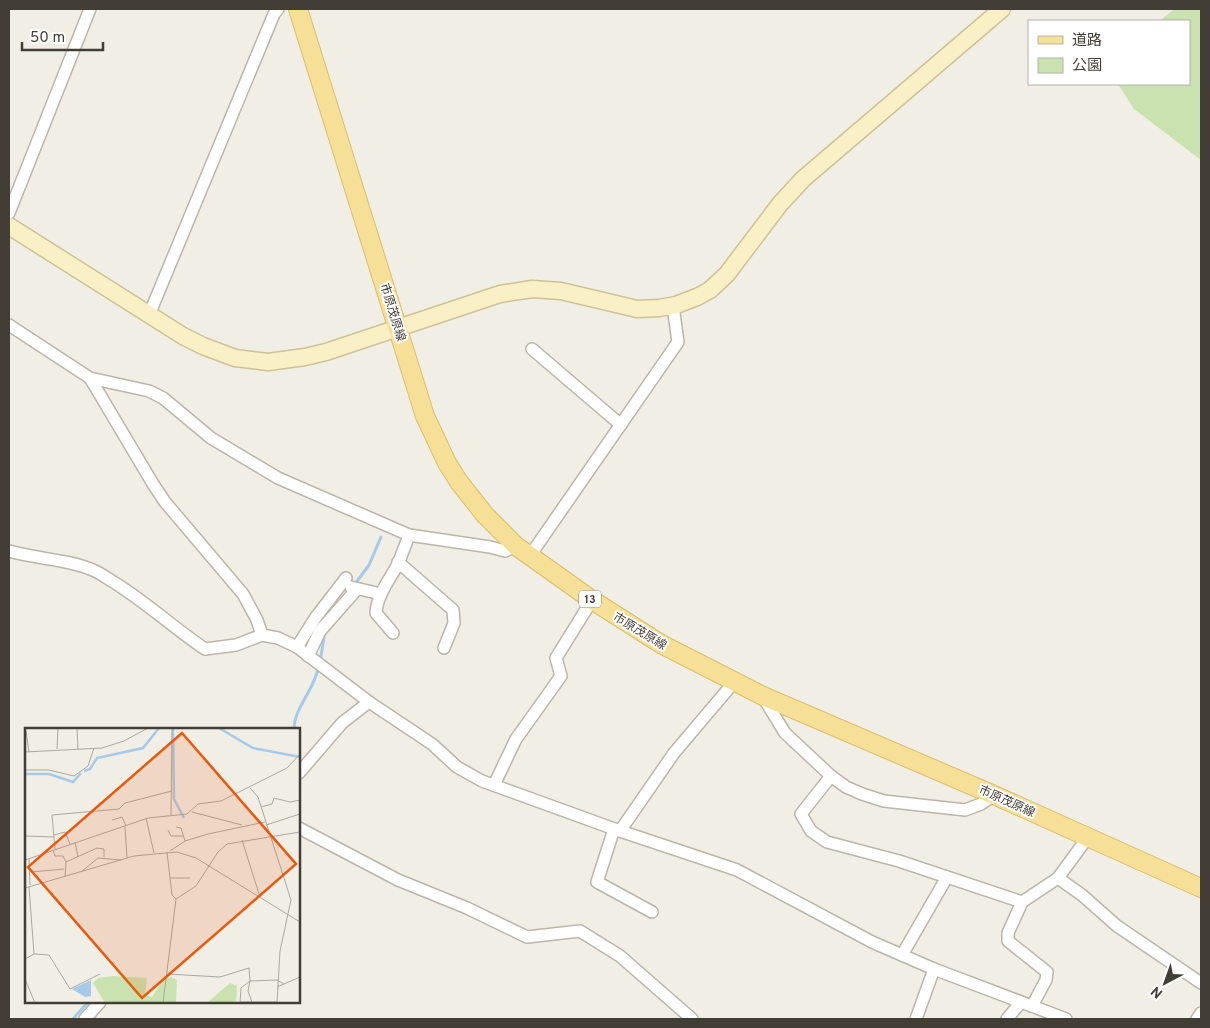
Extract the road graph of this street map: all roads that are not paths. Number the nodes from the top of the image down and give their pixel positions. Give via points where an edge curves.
1 (90, 9) edge
2 (278, 9) edge
3 (298, 9) edge
4 (1002, 9) edge
5 (9, 213) edge
6 (9, 226) edge
7 (673, 306) junction
8 (149, 315) junction
9 (9, 325) edge
10 (398, 329) junction
11 (532, 349) dead end
12 (90, 378) junction
13 (622, 425) junction
14 (409, 535) junction
15 (9, 551) edge
16 (522, 552) junction
17 (398, 562) junction
18 (357, 589) junction
19 (381, 594) junction
20 (592, 600) junction
21 (392, 633) dead end
22 (262, 635) junction
23 (297, 647) junction
24 (444, 648) dead end
25 (308, 656) junction
26 (735, 681) junction
27 (763, 696) junction
28 (369, 702) junction
29 (300, 772) edge
30 (831, 776) junction
31 (494, 785) junction
32 (994, 795) junction
33 (300, 829) edge
34 (617, 830) junction
35 (1088, 837) junction
36 (946, 877) junction
37 (1058, 878) junction
38 (1201, 888) edge
39 (1022, 902) junction
40 (652, 912) dead end
41 (902, 955) junction
42 (934, 970) junction
43 (1201, 983) edge
44 (99, 1003) edge
45 (1026, 1004) junction
46 (1201, 1013) edge
47 (85, 1019) edge
48 (692, 1019) edge
49 (916, 1019) edge
50 (1007, 1019) edge
51 (1066, 1019) edge
52 (1197, 1019) edge

1 - 5 street
2 - 8 street
3 - 10 main road, 市原茂原線 / 13
4 - 7 street via 803,179 727,274 710,290
6 - 8 street
7 - 10 street via 637,309 562,291 532,289 500,294
7 - 13 street via 678,342
8 - 10 street via 203,346 253,361 304,357
9 - 12 street
10 - 16 main road, 市原茂原線 / 13 via 425,416 447,463 484,515
11 - 13 street
12 - 14 street via 149,391 164,398 211,438 278,478
12 - 22 street via 165,502 243,594
13 - 16 street
14 - 16 street
14 - 17 street
15 - 22 street via 95,571 157,611 205,649 236,646
16 - 20 main road, 市原茂原線 / 13
17 - 19 street
17 - 24 street via 453,610 454,623
18 - 19 street
18 - 23 street via 344,581
18 - 25 street via 320,631
19 - 21 street via 376,613
20 - 26 main road, 市原茂原線 / 13 via 661,644
20 - 31 street via 556,658 561,676 516,740
22 - 23 street
23 - 25 street
25 - 28 street
26 - 27 main road, 市原茂原線 / 13
26 - 34 street via 674,753
27 - 30 street via 785,733
27 - 32 main road, 市原茂原線 / 13
28 - 29 street via 342,723
28 - 31 street via 432,744 457,767
30 - 32 street via 846,787 884,801 965,810
30 - 36 street via 801,814 811,831 827,842
31 - 34 street
32 - 35 main road, 市原茂原線 / 13
33 - 48 street via 398,880 527,937 580,931 620,956
34 - 40 street via 597,882
34 - 41 street via 737,870
35 - 37 street
35 - 38 main road, 市原茂原線 / 13
36 - 39 street
36 - 41 street
37 - 39 street
37 - 43 street via 1117,926
39 - 45 street via 1008,933 1008,941 1047,972 1046,980
41 - 42 street
42 - 45 street
42 - 49 street
44 - 47 street
45 - 50 street
45 - 51 street
46 - 52 street

